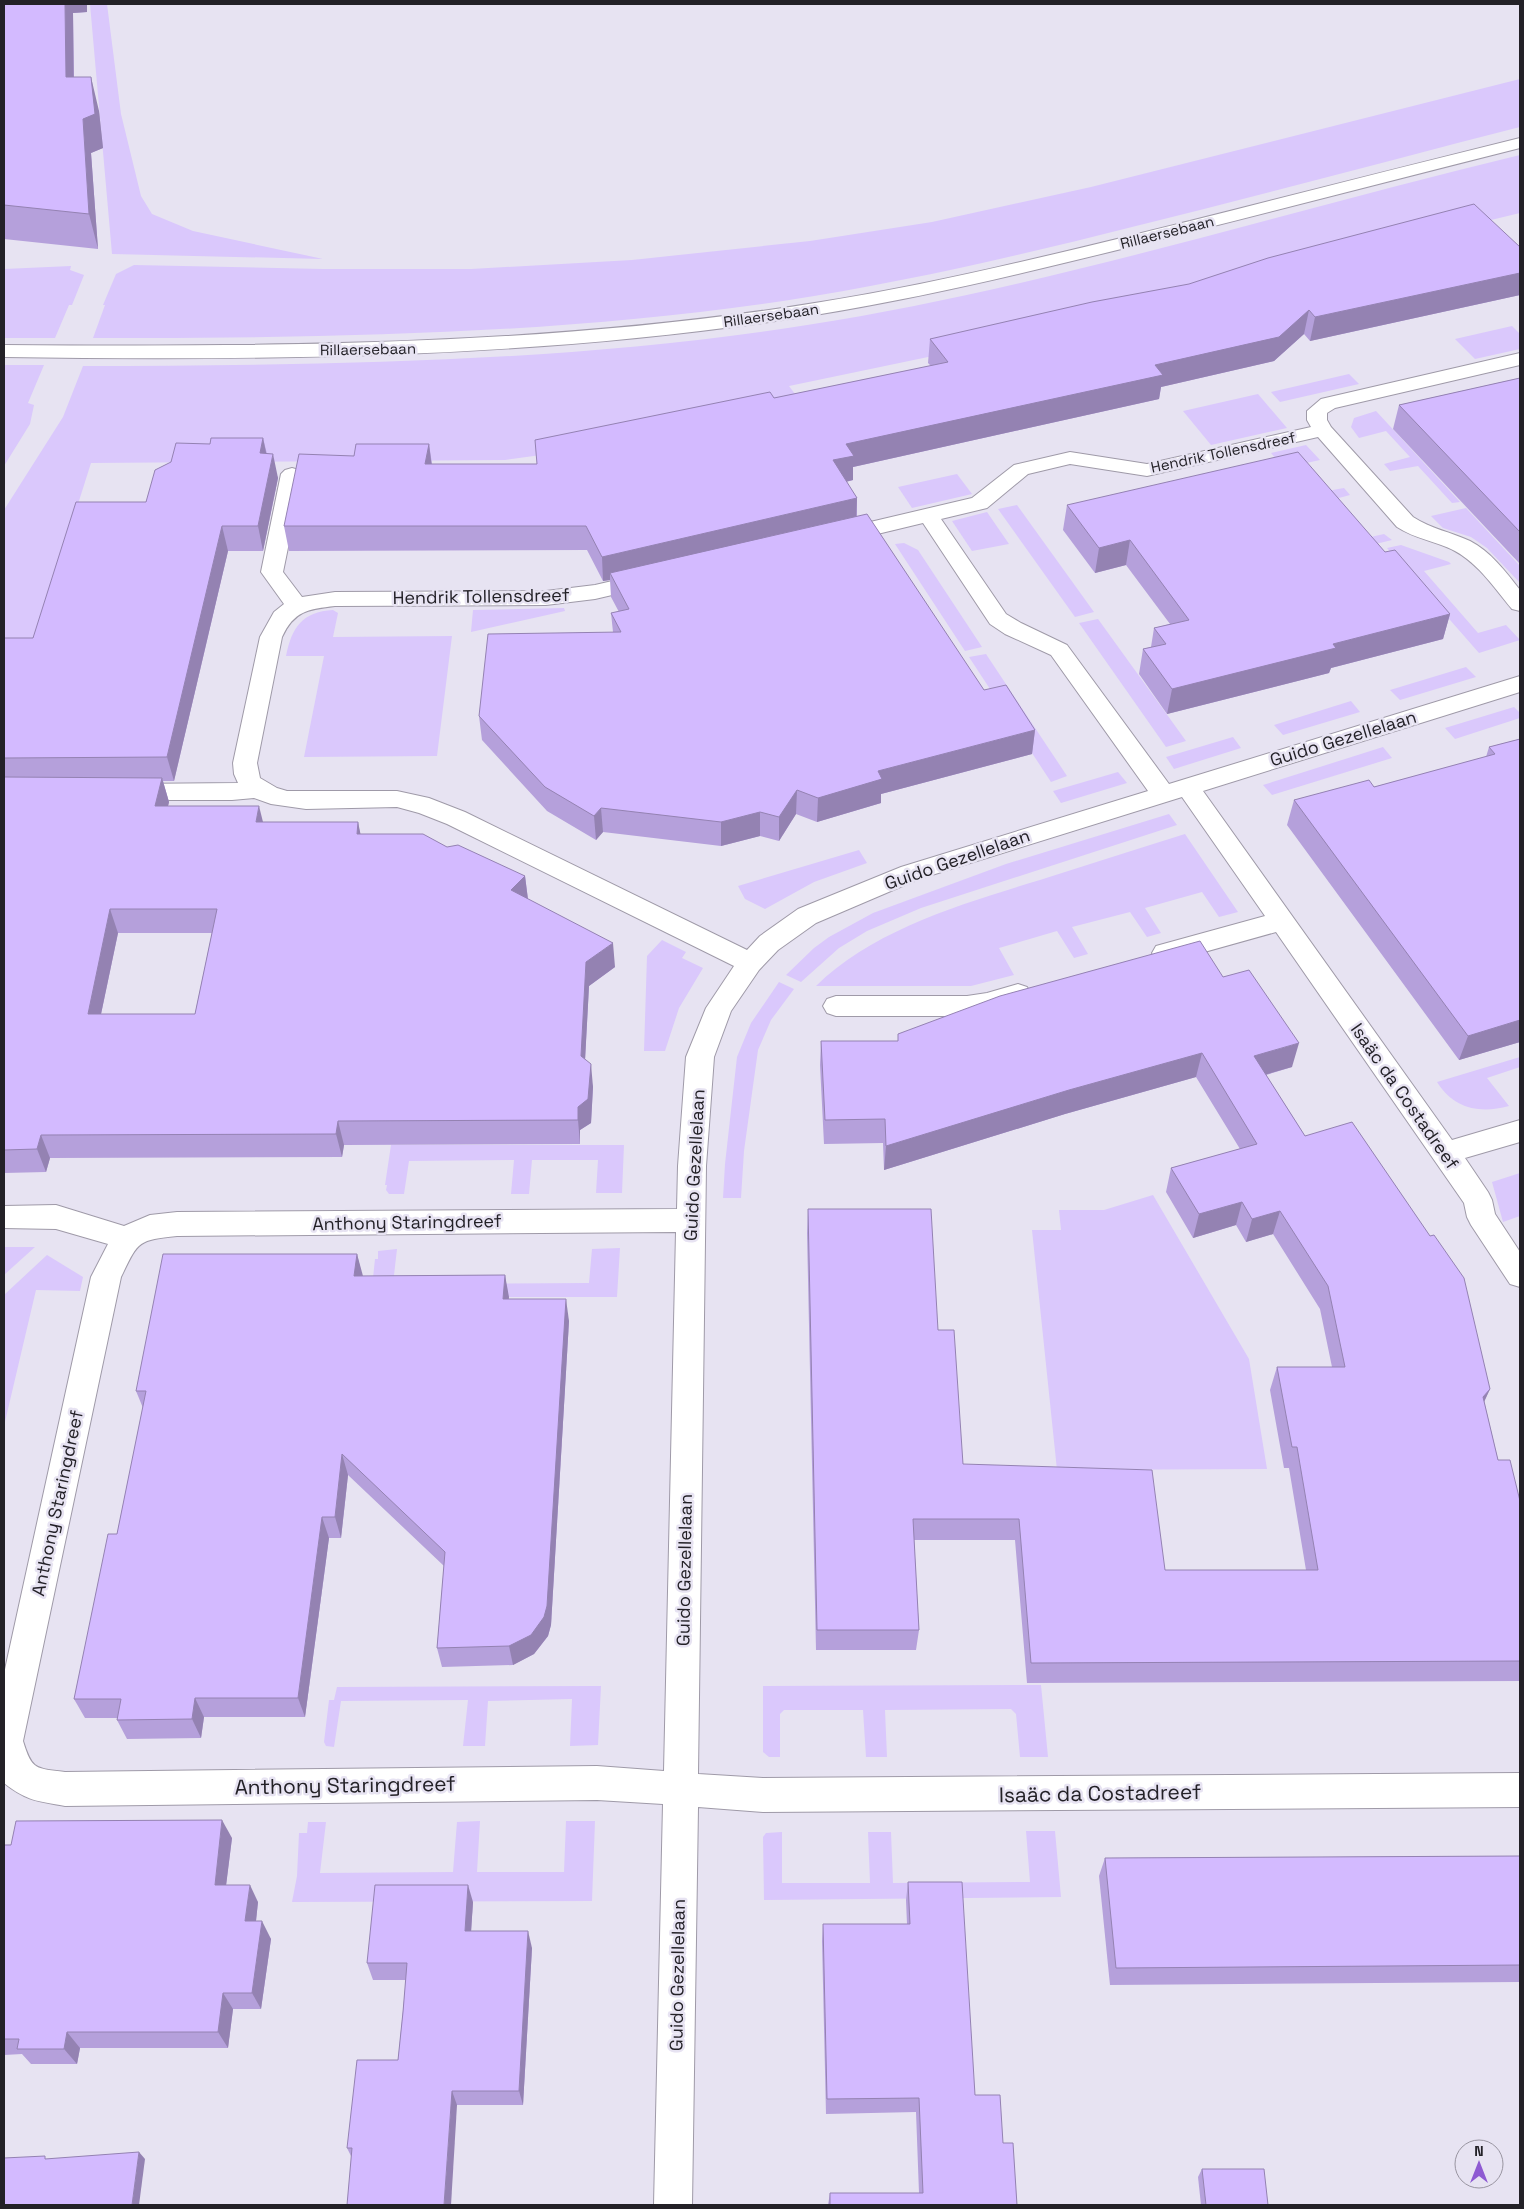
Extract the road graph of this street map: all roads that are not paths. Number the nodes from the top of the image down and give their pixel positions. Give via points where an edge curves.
1 (1520, 143) edge
2 (4, 351) edge
3 (1520, 359) edge
4 (1324, 430) junction
5 (292, 474) dead end
6 (928, 515) junction
7 (823, 540) edge
8 (671, 574) edge
9 (1520, 604) edge
10 (297, 606) junction
11 (1520, 684) edge
12 (255, 789) junction
13 (1175, 790) junction
14 (109, 792) edge
15 (1283, 921) junction
16 (1144, 959) edge
17 (750, 964) junction
18 (1042, 987) edge
19 (836, 1006) dead end
20 (1520, 1131) edge
21 (1446, 1153) junction
22 (4, 1217) edge
23 (691, 1220) junction
24 (126, 1238) junction
25 (1520, 1275) edge
26 (9, 1772) edge
27 (680, 1789) junction
28 (1520, 1790) edge
29 (673, 2205) edge

1 - 2 street, Rillaersebaan via 1060,259 873,300 670,330 410,348 240,352
3 - 4 street, Hendrik Tollensdreef via 1328,403 1317,411 1317,420
4 - 6 street, Hendrik Tollensdreef via 1147,470 1070,458 1021,469 979,503
4 - 9 street via 1404,522 1419,532 1462,546 1477,556
5 - 10 street via 272,572
6 - 7 street, Hendrik Tollensdreef
6 - 13 street via 998,619 1010,629 1044,640 1059,650
8 - 10 street, Hendrik Tollensdreef via 595,592 546,598 335,599
10 - 12 street, Hendrik Tollensdreef via 285,613 271,637 245,763 245,774
11 - 13 street, Guido Gezellelaan
12 - 14 street via 232,792
12 - 17 street via 276,798 397,799 425,806 456,818
13 - 15 street, Isaäc da Costadreef
13 - 17 street, Guido Gezellelaan via 910,873 807,916 769,943
15 - 16 street
15 - 21 street, Isaäc da Costadreef
17 - 23 street, Guido Gezellelaan via 719,1008 700,1057
18 - 19 street via 967,1006
20 - 21 street
21 - 25 street, Isaäc da Costadreef via 1478,1200 1481,1218
22 - 24 street via 56,1217
23 - 24 street, Anthony Staringdreef via 177,1224 150,1227
23 - 27 street, Guido Gezellelaan
24 - 26 street, Anthony Staringdreef via 106,1277 6,1741
26 - 27 street, Anthony Staringdreef via 32,1784 65,1789 597,1783
27 - 28 street, Isaäc da Costadreef via 763,1795
27 - 29 street, Guido Gezellelaan

